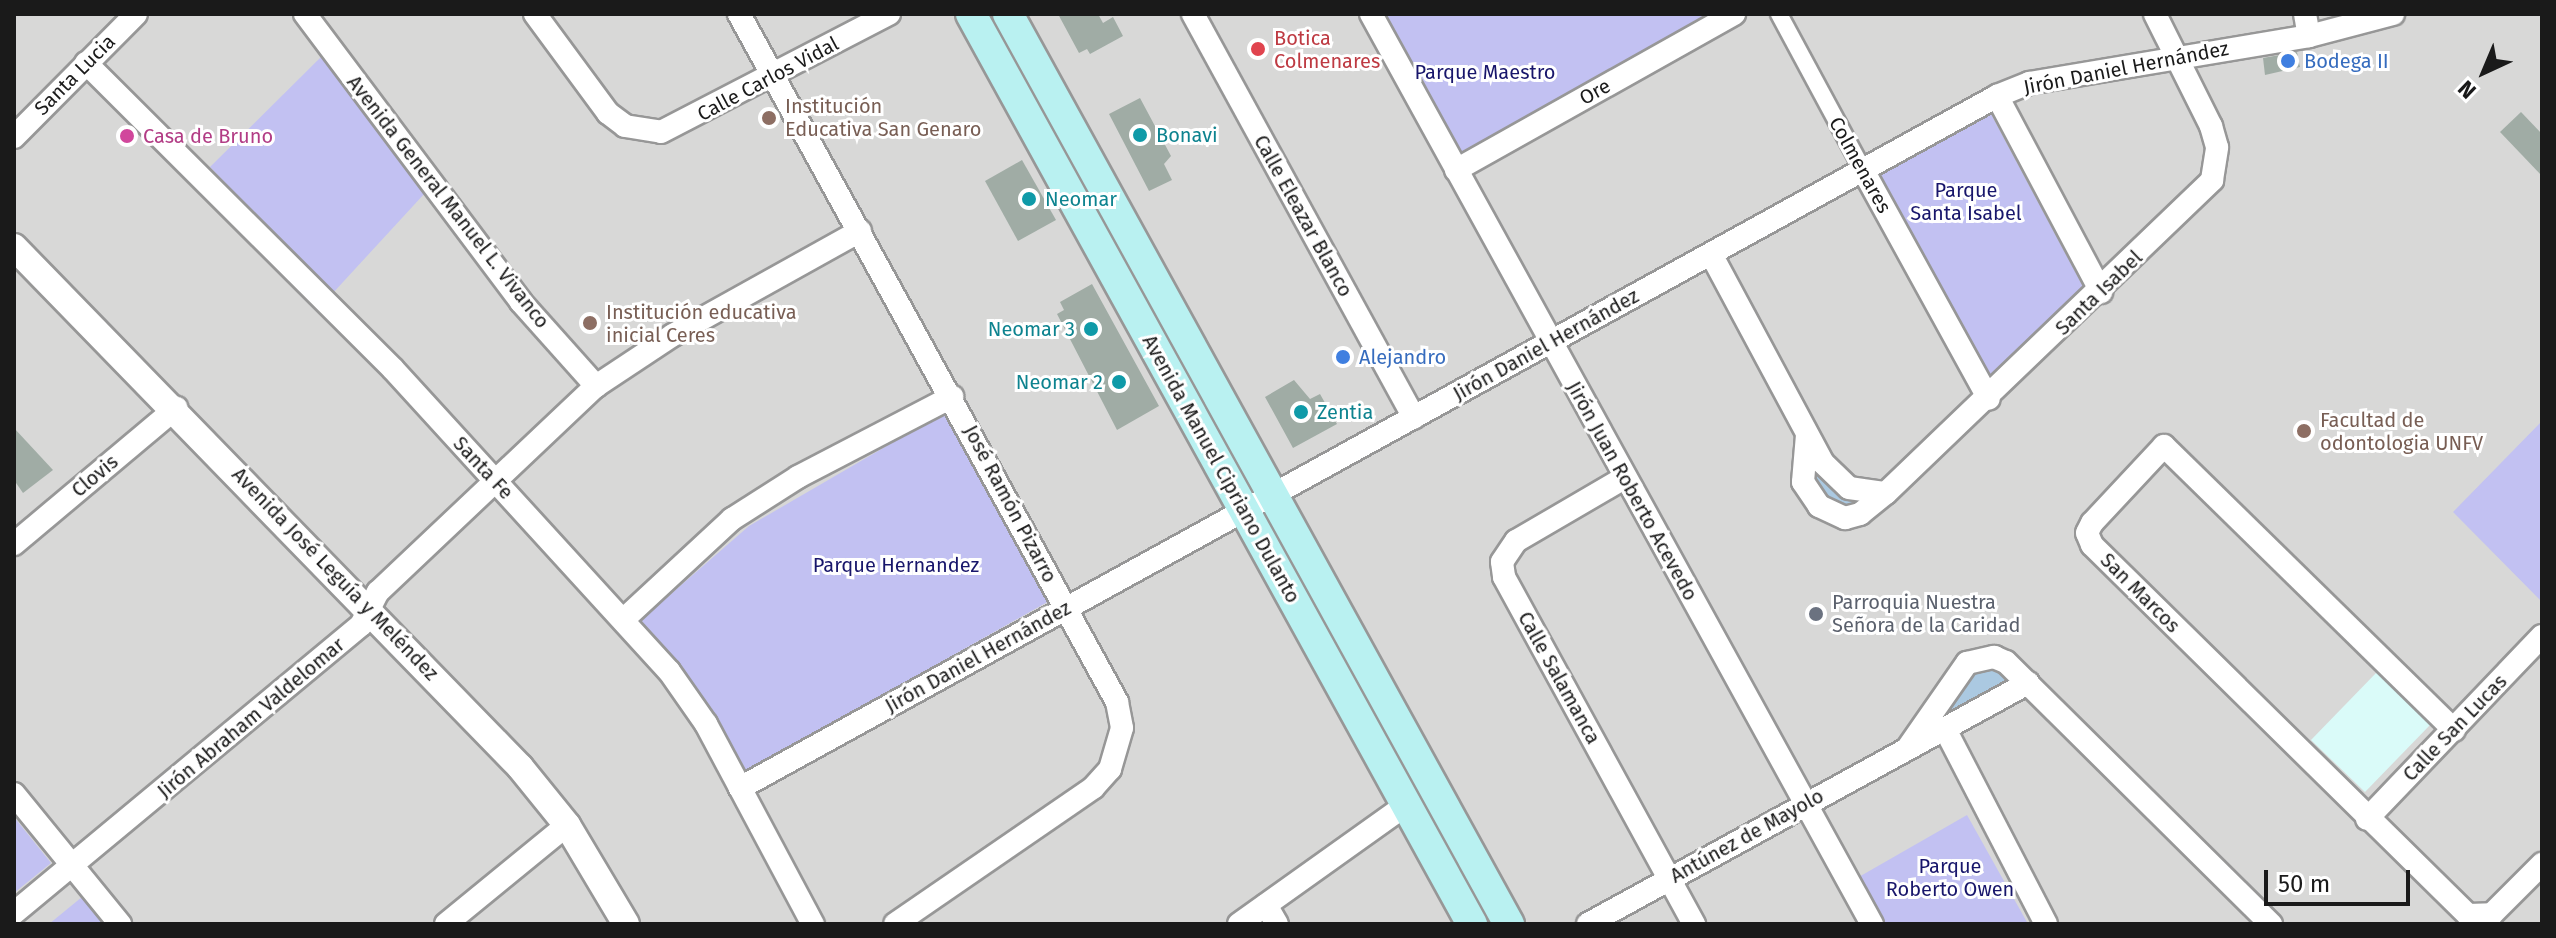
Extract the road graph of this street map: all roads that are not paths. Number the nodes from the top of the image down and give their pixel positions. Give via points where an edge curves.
1 (136, 14) edge
2 (305, 14) edge
3 (535, 14) edge
4 (739, 14) edge
5 (889, 14) edge
6 (971, 14) edge
7 (1008, 14) edge
8 (1193, 14) edge
9 (1371, 14) edge
10 (1734, 14) edge
11 (1779, 14) edge
12 (2155, 14) edge
13 (2393, 14) edge
14 (2307, 25) edge
15 (2177, 57) junction
16 (86, 63) junction
17 (773, 78) junction
18 (1997, 96) junction
19 (14, 137) edge
20 (1456, 170) junction
21 (1863, 170) junction
22 (860, 231) junction
23 (14, 247) edge
24 (1711, 254) junction
25 (2101, 292) junction
26 (1551, 344) junction
27 (596, 386) junction
28 (952, 397) junction
29 (1989, 399) junction
30 (176, 408) junction
31 (1414, 418) junction
32 (1807, 435) junction
33 (1624, 478) junction
34 (497, 482) junction
35 (1886, 493) junction
36 (1272, 497) junction
37 (1244, 512) junction
38 (14, 544) edge
39 (1066, 608) junction
40 (369, 610) junction
41 (623, 620) junction
42 (2542, 636) edge
43 (2028, 683) junction
44 (1945, 729) junction
45 (2454, 730) junction
46 (1907, 749) junction
47 (740, 788) junction
48 (14, 794) edge
49 (1807, 803) junction
50 (1406, 805) junction
51 (2367, 819) junction
52 (567, 825) junction
53 (2542, 864) edge
54 (73, 866) junction
55 (1670, 878) junction
56 (14, 913) edge
57 (1272, 914) edge
58 (120, 924) edge
59 (446, 924) edge
60 (626, 924) edge
61 (813, 924) edge
62 (895, 924) edge
63 (1239, 924) edge
64 (1472, 924) edge
65 (1509, 924) edge
66 (1588, 924) edge
67 (1694, 924) edge
68 (1872, 924) edge
69 (2046, 924) edge
70 (2271, 924) edge

1 - 16 street, Santa Lucia
2 - 27 street, Avenida General Manuel L. Vivanco via 521,302
3 - 17 street, Calle Carlos Vidal via 608,113 644,131 680,126
4 - 17 street, José Ramón Pizarro
5 - 17 street, Calle Carlos Vidal
6 - 37 main road, Avenida Manuel Cipriano Dulanto
7 - 36 main road, Avenida Manuel Cipriano Dulanto
8 - 31 street, Calle Eleazar Blanco
9 - 20 street, Jirón Juan Roberto Acevedo
10 - 20 street, Ore
11 - 21 street, Colmenares
12 - 15 street
13 - 14 street, Jirón Daniel Hernández
14 - 15 street, Jirón Daniel Hernández
15 - 18 street, Jirón Daniel Hernández via 2029,83
15 - 25 street, Santa Isabel via 2217,147 2212,180
16 - 19 street, Santa Lucia
16 - 34 street, Santa Fe via 393,369
17 - 22 street, José Ramón Pizarro
18 - 21 street, Jirón Daniel Hernández
18 - 25 street
20 - 26 street, Jirón Juan Roberto Acevedo
21 - 24 street, Jirón Daniel Hernández
21 - 29 street, Colmenares
22 - 27 street, Jirón Abraham Valdelomar via 673,335
22 - 28 street, José Ramón Pizarro
23 - 30 street, Avenida José Leguía y Meléndez
24 - 26 street, Jirón Daniel Hernández
24 - 32 street
25 - 29 street, Santa Isabel
26 - 31 street, Jirón Daniel Hernández
26 - 33 street, Jirón Juan Roberto Acevedo
27 - 34 street, Jirón Abraham Valdelomar
28 - 39 street, José Ramón Pizarro
28 - 41 street via 798,477 732,519
29 - 35 street, Santa Isabel
30 - 38 street, Clovis
30 - 40 street, Avenida José Leguía y Meléndez
31 - 36 street, Jirón Daniel Hernández
32 - 35 street via 1842,483 1866,493
32 - 35 street, Santa Isabel via 1803,482 1819,506 1845,518 1860,514
33 - 49 street, Jirón Juan Roberto Acevedo
33 - 55 street, Calle Salamanca via 1516,541 1502,562 1504,577
34 - 40 street, Jirón Abraham Valdelomar via 378,592
34 - 41 street, Santa Fe
36 - 37 street, Jirón Daniel Hernández
36 - 65 main road, Avenida Manuel Cipriano Dulanto
37 - 39 street, Jirón Daniel Hernández
37 - 50 main road, Avenida Manuel Cipriano Dulanto
39 - 47 street, Jirón Daniel Hernández
39 - 62 street, José Ramón Pizarro via 1117,702 1122,728 1110,769 1093,788
40 - 52 street, Avenida José Leguía y Meléndez via 520,767
40 - 54 street, Jirón Abraham Valdelomar via 361,625
41 - 47 street, Santa Fe via 686,695
42 - 45 street, Calle San Lucas
43 - 44 street, Antúnez de Mayolo
43 - 46 street, Antúnez de Mayolo via 1994,657 1967,663
43 - 70 street, Antúnez de Mayolo
44 - 46 street, Antúnez de Mayolo
44 - 69 street
45 - 51 street, Calle San Lucas
45 - 51 street, San Marcos via 2164,446 2092,523 2087,533 2092,545
46 - 49 street, Antúnez de Mayolo
47 - 61 street, Santa Fe
48 - 54 street
49 - 55 street, Antúnez de Mayolo
49 - 68 street, Jirón Juan Roberto Acevedo
50 - 57 street
50 - 64 main road, Avenida Manuel Cipriano Dulanto
51 - 53 street, San Marcos via 2468,915 2492,914
52 - 59 street
52 - 60 street, Avenida José Leguía y Meléndez
54 - 56 street, Jirón Abraham Valdelomar
54 - 58 street
55 - 66 street, Antúnez de Mayolo
55 - 67 street, Calle Salamanca
57 - 63 street

